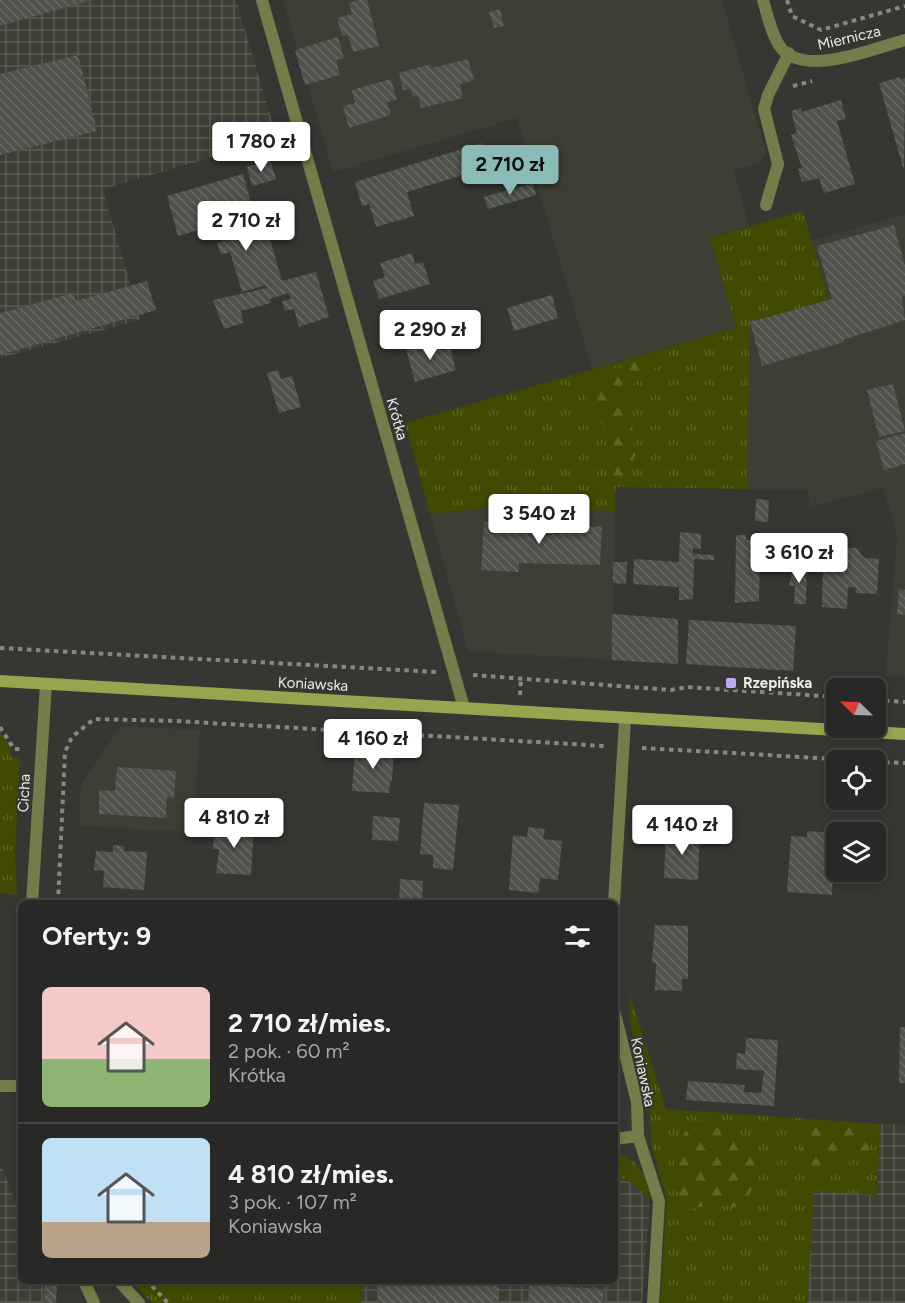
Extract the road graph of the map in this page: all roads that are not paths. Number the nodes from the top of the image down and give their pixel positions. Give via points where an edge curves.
1 (262, 0) edge
2 (763, 0) edge
3 (905, 40) edge
4 (789, 53) junction
5 (765, 205) dead end
6 (0, 681) edge
7 (45, 684) junction
8 (464, 708) junction
9 (625, 720) junction
10 (905, 734) edge
11 (32, 900) edge
12 (614, 900) edge
13 (618, 1026) edge
14 (0, 1086) edge
15 (18, 1086) edge
16 (638, 1136) junction
17 (618, 1139) edge
18 (85, 1284) edge
19 (121, 1284) edge
20 (94, 1303) edge
21 (139, 1303) edge
22 (653, 1303) edge

1 - 8 street, Krótka
2 - 4 street via 781,48
3 - 4 street, Miernicza via 823,62 801,60
4 - 5 street via 764,109 778,164
6 - 7 main road, Koniawska
7 - 8 main road, Koniawska
7 - 11 street, Cicha
8 - 9 main road, Koniawska
9 - 10 main road, Koniawska
9 - 12 street
13 - 16 street, Koniawska via 637,1102
14 - 15 street
16 - 17 street
16 - 22 street, Koniawska via 659,1201
18 - 20 street
19 - 21 street

